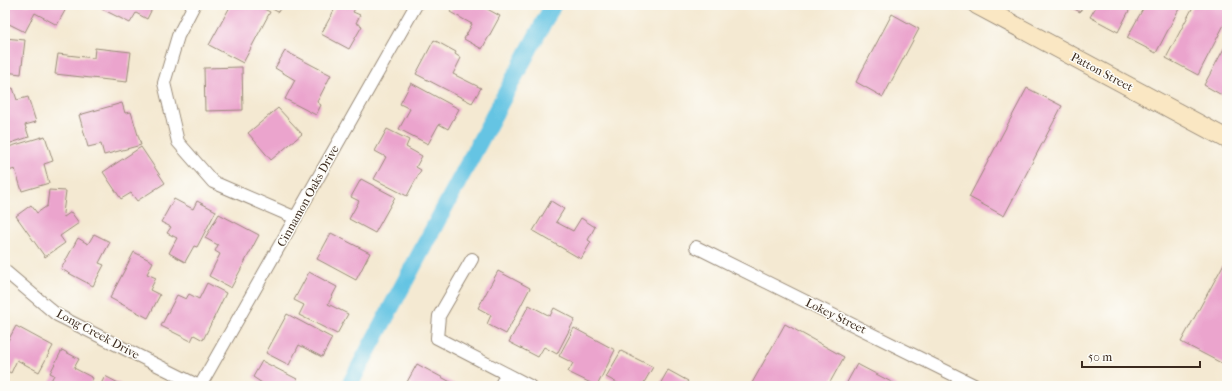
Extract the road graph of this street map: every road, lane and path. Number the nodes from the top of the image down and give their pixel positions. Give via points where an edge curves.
1 (194, 5) edge
2 (416, 5) edge
3 (977, 5) edge
4 (1227, 139) edge
5 (296, 218) junction
6 (696, 247) dead end
7 (472, 259) dead end
8 (5, 271) edge
9 (507, 374) junction
10 (199, 386) edge
11 (500, 386) edge
12 (530, 386) edge
13 (976, 386) edge

1 - 5 street via 178,36 164,83 178,142 213,182
2 - 5 street, Cinnamon Oaks Drive
3 - 4 street, Patton Street
5 - 10 street, Cinnamon Oaks Drive
6 - 13 street, Lokey Street
7 - 9 street via 439,316 437,338
8 - 10 street, Long Creek Drive via 57,315
9 - 11 street
9 - 12 street

